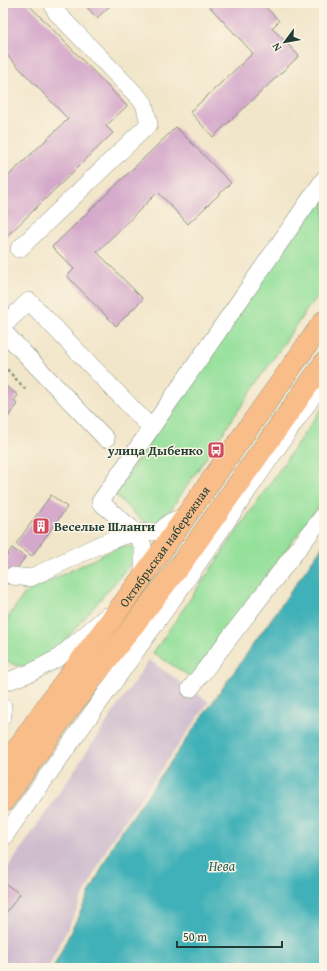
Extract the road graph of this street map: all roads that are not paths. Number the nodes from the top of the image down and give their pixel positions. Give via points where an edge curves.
1 (52, 3) edge
2 (324, 179) edge
3 (19, 249) dead end
4 (324, 321) edge
5 (3, 326) edge
6 (3, 331) edge
7 (324, 363) edge
8 (324, 380) edge
9 (151, 428) junction
10 (106, 439) dead end
11 (324, 515) edge
12 (186, 516) junction
13 (137, 533) junction
14 (12, 576) dead end
15 (143, 577) junction
16 (128, 597) junction
17 (3, 683) edge
18 (190, 689) dead end
19 (3, 707) edge
20 (3, 716) edge
21 (3, 769) edge
22 (3, 802) edge
23 (3, 838) edge

1 - 3 street via 56,12 144,103 149,124
2 - 9 street
4 - 12 main road, Октябрьская набережная
5 - 9 street via 29,301
6 - 10 street
7 - 22 main road, Октябрьская набережная via 184,560 68,710
8 - 23 street via 190,576
9 - 13 street via 100,502
11 - 18 street
12 - 13 street via 170,522 159,532
12 - 15 main road, Октябрьская набережная
13 - 14 street via 99,545 30,578
13 - 15 street via 142,546
15 - 16 main road, Октябрьская набережная
16 - 17 street via 58,658
16 - 21 main road, Октябрьская набережная
19 - 20 street

